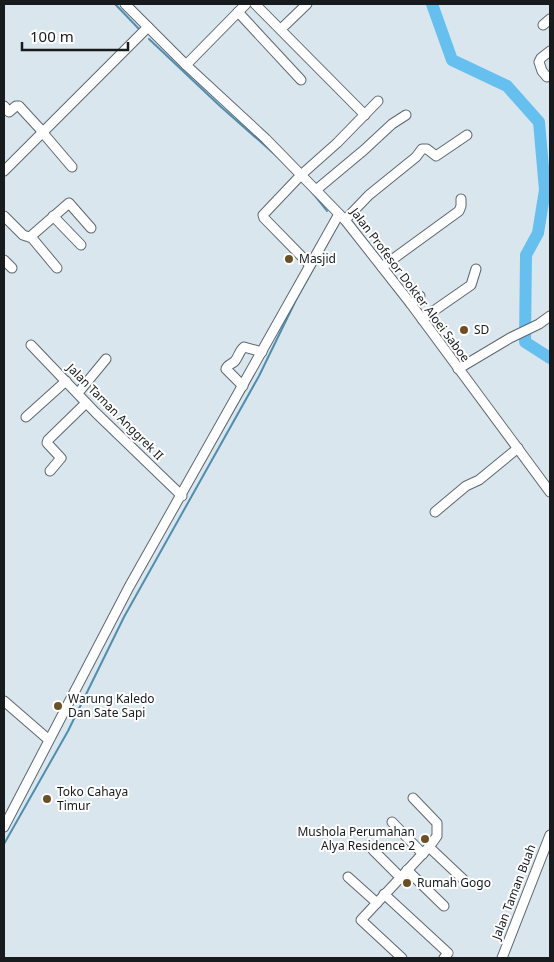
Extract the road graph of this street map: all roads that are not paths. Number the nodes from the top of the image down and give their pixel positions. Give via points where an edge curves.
1 (125, 4) edge
2 (246, 4) edge
3 (255, 4) edge
4 (307, 4) edge
5 (238, 12) junction
6 (148, 27) junction
7 (281, 30) junction
8 (550, 51) edge
9 (186, 65) junction
10 (547, 77) dead end
11 (301, 80) dead end
12 (378, 101) dead end
13 (4, 106) edge
14 (365, 115) junction
15 (406, 115) dead end
16 (42, 132) junction
17 (467, 135) dead end
18 (72, 167) dead end
19 (4, 170) edge
20 (301, 175) junction
21 (316, 190) junction
22 (461, 199) dead end
23 (54, 216) junction
24 (342, 217) junction
25 (4, 218) edge
26 (91, 228) dead end
27 (30, 236) junction
28 (81, 245) dead end
29 (4, 260) edge
30 (310, 265) junction
31 (382, 267) junction
32 (12, 268) dead end
33 (57, 268) dead end
34 (476, 269) dead end
35 (420, 296) dead end
36 (411, 304) junction
37 (550, 316) edge
38 (422, 319) junction
39 (32, 345) dead end
40 (262, 352) junction
41 (106, 359) dead end
42 (458, 369) junction
43 (66, 381) junction
44 (243, 386) junction
45 (78, 393) junction
46 (86, 402) junction
47 (26, 417) dead end
48 (518, 448) junction
49 (50, 471) dead end
50 (550, 492) edge
51 (182, 496) junction
52 (435, 512) dead end
53 (4, 701) edge
54 (49, 740) junction
55 (413, 798) dead end
56 (392, 822) dead end
57 (4, 827) edge
58 (550, 835) edge
59 (373, 850) dead end
60 (426, 851) junction
61 (404, 874) junction
62 (348, 877) dead end
63 (465, 882) dead end
64 (384, 894) junction
65 (377, 903) junction
66 (444, 906) dead end
67 (402, 958) edge
68 (444, 958) edge
69 (502, 958) edge

1 - 6 street, Jalan Profesor Dokter Aloei Saboe
2 - 5 street
3 - 7 street
4 - 7 street
5 - 9 street
5 - 11 street
6 - 9 street, Jalan Profesor Dokter Aloei Saboe
6 - 16 street
7 - 14 street
8 - 10 street via 539,62
9 - 20 street, Jalan Profesor Dokter Aloei Saboe
12 - 14 street
13 - 16 street via 9,112 19,106
14 - 20 street
15 - 21 street
16 - 18 street
16 - 19 street
17 - 24 street via 436,156 422,149
20 - 21 street, Jalan Profesor Dokter Aloei Saboe
20 - 30 street via 263,215
21 - 24 street, Jalan Profesor Dokter Aloei Saboe
22 - 31 street via 459,211
23 - 26 street via 68,203
23 - 27 street
23 - 28 street
24 - 30 street
24 - 31 street, Jalan Profesor Dokter Aloei Saboe
25 - 27 street via 23,235
27 - 33 street
29 - 32 street
30 - 40 street
31 - 36 street, Jalan Profesor Dokter Aloei Saboe
34 - 38 street via 471,285
35 - 36 street
36 - 38 street, Jalan Profesor Dokter Aloei Saboe
37 - 42 street
38 - 42 street, Jalan Profesor Dokter Aloei Saboe
39 - 43 street, Jalan Taman Anggrek II
40 - 44 street
40 - 44 street via 244,347 228,365 226,369
41 - 45 street
42 - 48 street, Jalan Profesor Dokter Aloei Saboe
43 - 45 street, Jalan Taman Anggrek II
43 - 47 street
44 - 51 street
45 - 46 street, Jalan Taman Anggrek II
46 - 49 street via 48,440 47,443 61,458
46 - 51 street, Jalan Taman Anggrek II
48 - 50 street, Jalan Profesor Dokter Aloei Saboe
48 - 52 street
51 - 54 street via 129,587
53 - 54 street
54 - 57 street
55 - 60 street via 437,823 438,836
56 - 60 street
58 - 69 street, Jalan Taman Buah
59 - 61 street
60 - 61 street
60 - 63 street
61 - 64 street
61 - 66 street
62 - 65 street
64 - 65 street
64 - 68 street via 448,953
65 - 67 street via 361,920

